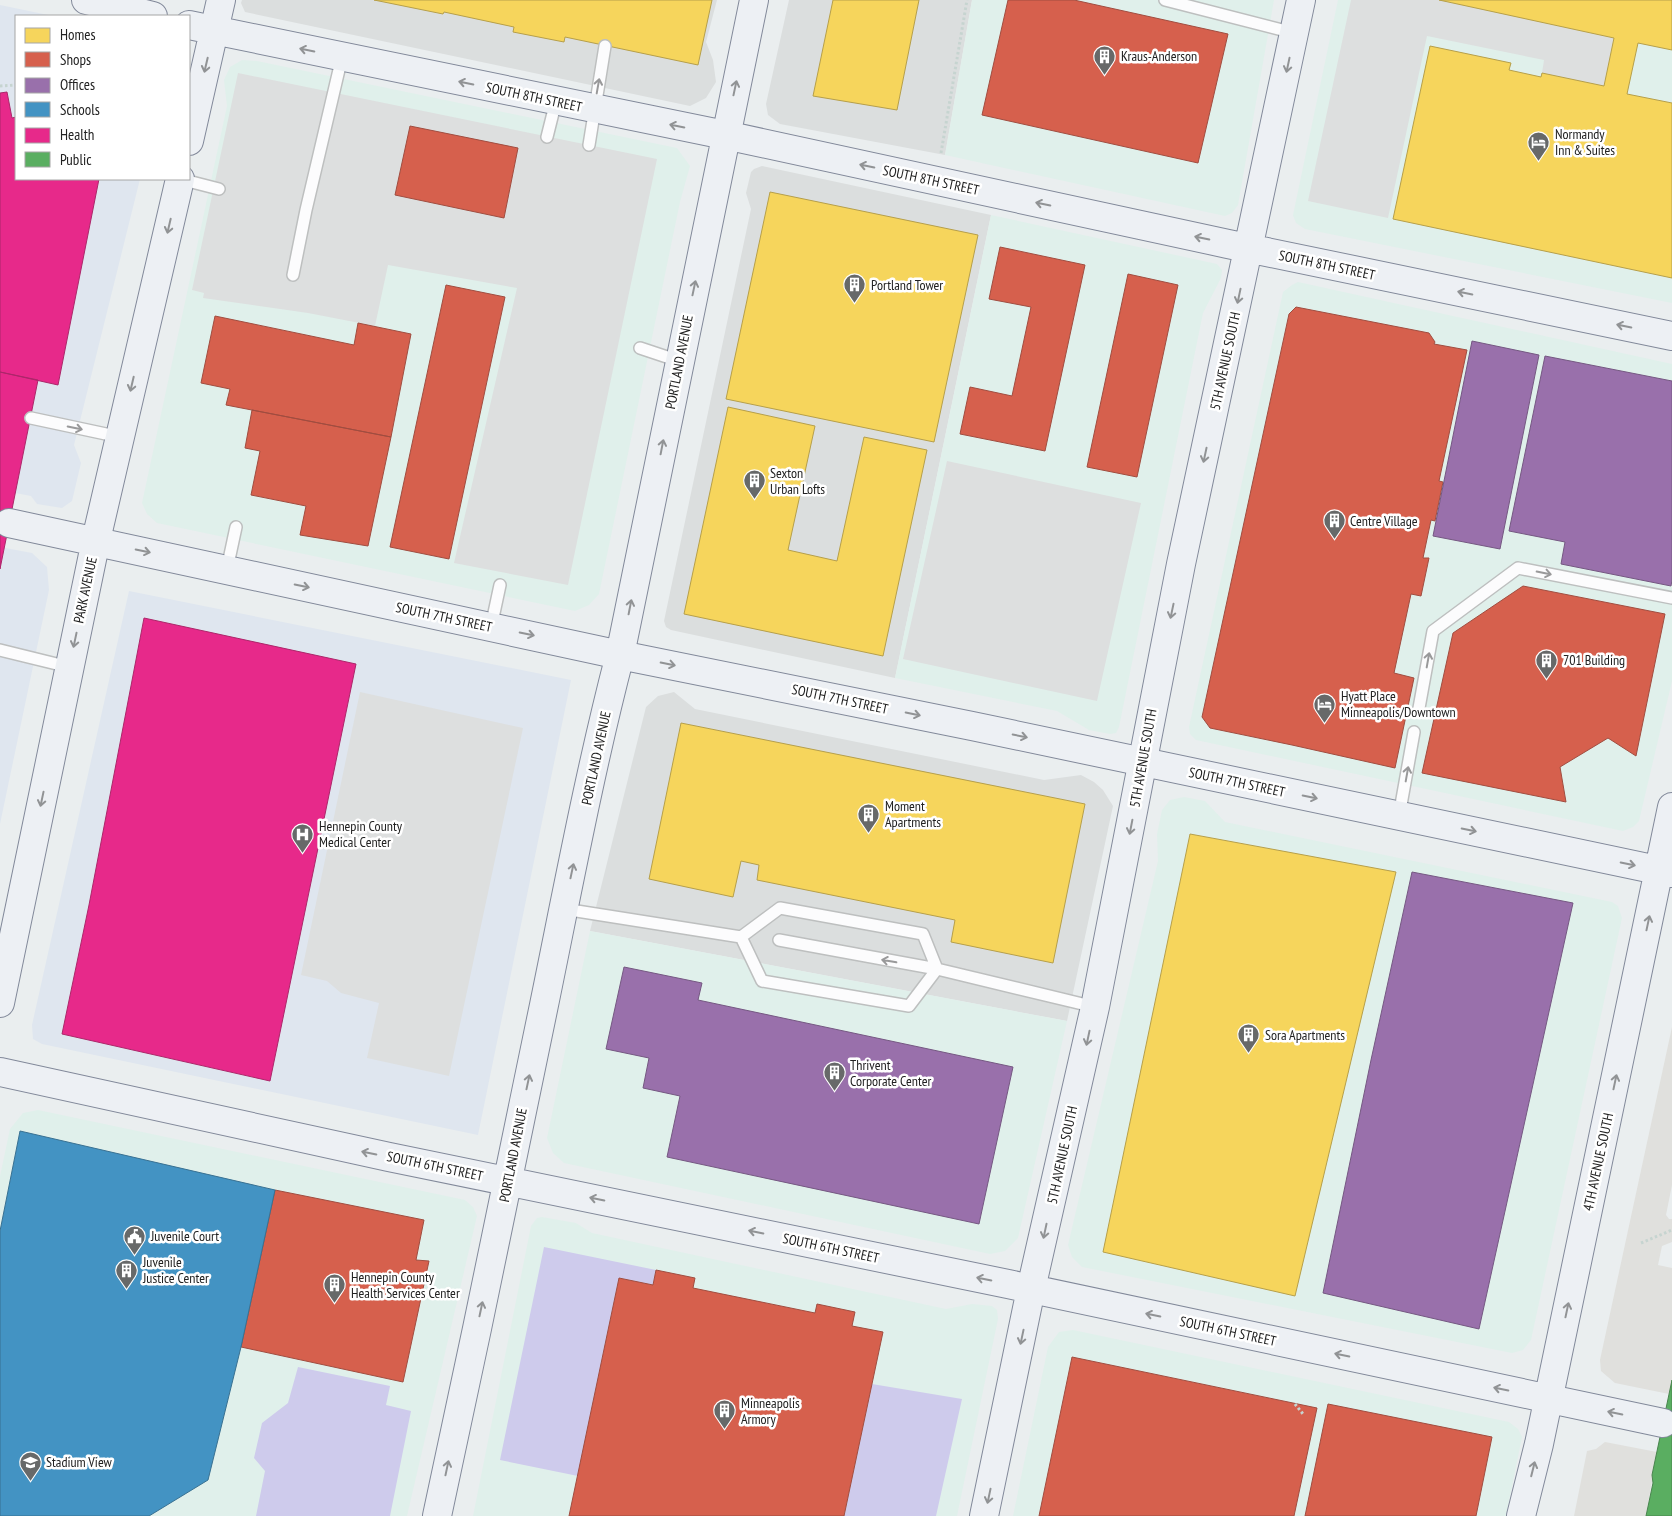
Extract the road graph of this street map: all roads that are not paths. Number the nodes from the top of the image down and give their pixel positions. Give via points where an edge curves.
1 (86, 0) edge
2 (221, 0) edge
3 (754, 0) edge
4 (1165, 0) edge
5 (1302, 0) edge
6 (148, 15) edge
7 (202, 28) edge
8 (1295, 33) junction
9 (605, 46) dead end
10 (342, 57) junction
11 (556, 101) junction
12 (594, 109) junction
13 (190, 131) edge
14 (725, 135) junction
15 (547, 137) dead end
16 (589, 145) dead end
17 (180, 180) edge
18 (184, 180) edge
19 (219, 189) dead end
20 (1250, 248) junction
21 (293, 275) dead end
22 (1672, 336) edge
23 (640, 348) dead end
24 (679, 361) junction
25 (31, 418) dead end
26 (120, 437) junction
27 (9, 523) dead end
28 (236, 527) dead end
29 (96, 540) junction
30 (227, 569) junction
31 (500, 585) dead end
32 (1672, 598) edge
33 (491, 627) junction
34 (0, 650) edge
35 (620, 655) junction
36 (69, 667) junction
37 (1419, 708) dead end
38 (1414, 732) dead end
39 (1142, 762) junction
40 (1672, 806) edge
41 (1399, 816) junction
42 (1665, 872) edge
43 (564, 909) junction
44 (740, 938) junction
45 (779, 940) dead end
46 (936, 969) junction
47 (0, 1002) edge
48 (1094, 1007) junction
49 (0, 1072) edge
50 (508, 1181) junction
51 (1031, 1289) junction
52 (1548, 1399) junction
53 (1663, 1423) dead end
54 (437, 1516) edge
55 (984, 1516) edge
56 (1522, 1516) edge

1 - 6 main road
2 - 7 main road
14 -> 3 main road, PORTLAND AVENUE
4 - 8 lane
5 - 8 main road, 5TH AVENUE SOUTH
10 -> 7 main road, SOUTH 8TH STREET
7 -> 13 main road
8 -> 20 main road, 5TH AVENUE SOUTH
12 -> 9 lane
11 -> 10 main road, SOUTH 8TH STREET
10 - 21 lane
11 - 12 main road, SOUTH 8TH STREET
11 - 15 lane
14 -> 12 main road, SOUTH 8TH STREET
12 - 16 lane
20 -> 14 main road, SOUTH 8TH STREET
24 -> 14 main road, PORTLAND AVENUE
17 -> 26 main road, PARK AVENUE
18 - 19 lane
22 -> 20 main road, SOUTH 8TH STREET
20 -> 39 main road, 5TH AVENUE SOUTH via 1181,564
23 - 24 lane
35 -> 24 main road, PORTLAND AVENUE
25 -> 26 lane
26 - 29 main road, PARK AVENUE
27 - 29 main road, SOUTH 7TH STREET
28 - 30 lane
29 -> 30 main road, SOUTH 7TH STREET
29 -> 36 main road, PARK AVENUE
30 -> 33 main road, SOUTH 7TH STREET
31 - 33 lane
37 -> 32 lane via 1433,631 1518,568
33 -> 35 main road, SOUTH 7TH STREET
34 - 36 lane
35 -> 39 main road, SOUTH 7TH STREET
43 -> 35 main road, PORTLAND AVENUE
36 -> 47 main road, PARK AVENUE
41 -> 38 lane
39 -> 41 main road, SOUTH 7TH STREET
39 -> 48 main road, 5TH AVENUE SOUTH
40 - 42 main road, 4TH AVENUE SOUTH
41 -> 42 main road, SOUTH 7TH STREET
52 -> 42 main road, 4TH AVENUE SOUTH
43 - 44 lane
50 -> 43 main road, PORTLAND AVENUE
44 - 46 lane via 780,908 923,934
44 - 46 lane via 762,981 909,1006
46 -> 45 lane
46 - 48 lane
48 -> 51 main road, 5TH AVENUE SOUTH
50 -> 49 main road, SOUTH 6TH STREET
51 -> 50 main road, SOUTH 6TH STREET
54 -> 50 main road, PORTLAND AVENUE
52 -> 51 main road, SOUTH 6TH STREET
51 -> 55 main road, 5TH AVENUE SOUTH
53 -> 52 main road, SOUTH 6TH STREET
56 -> 52 main road, 4TH AVENUE SOUTH

